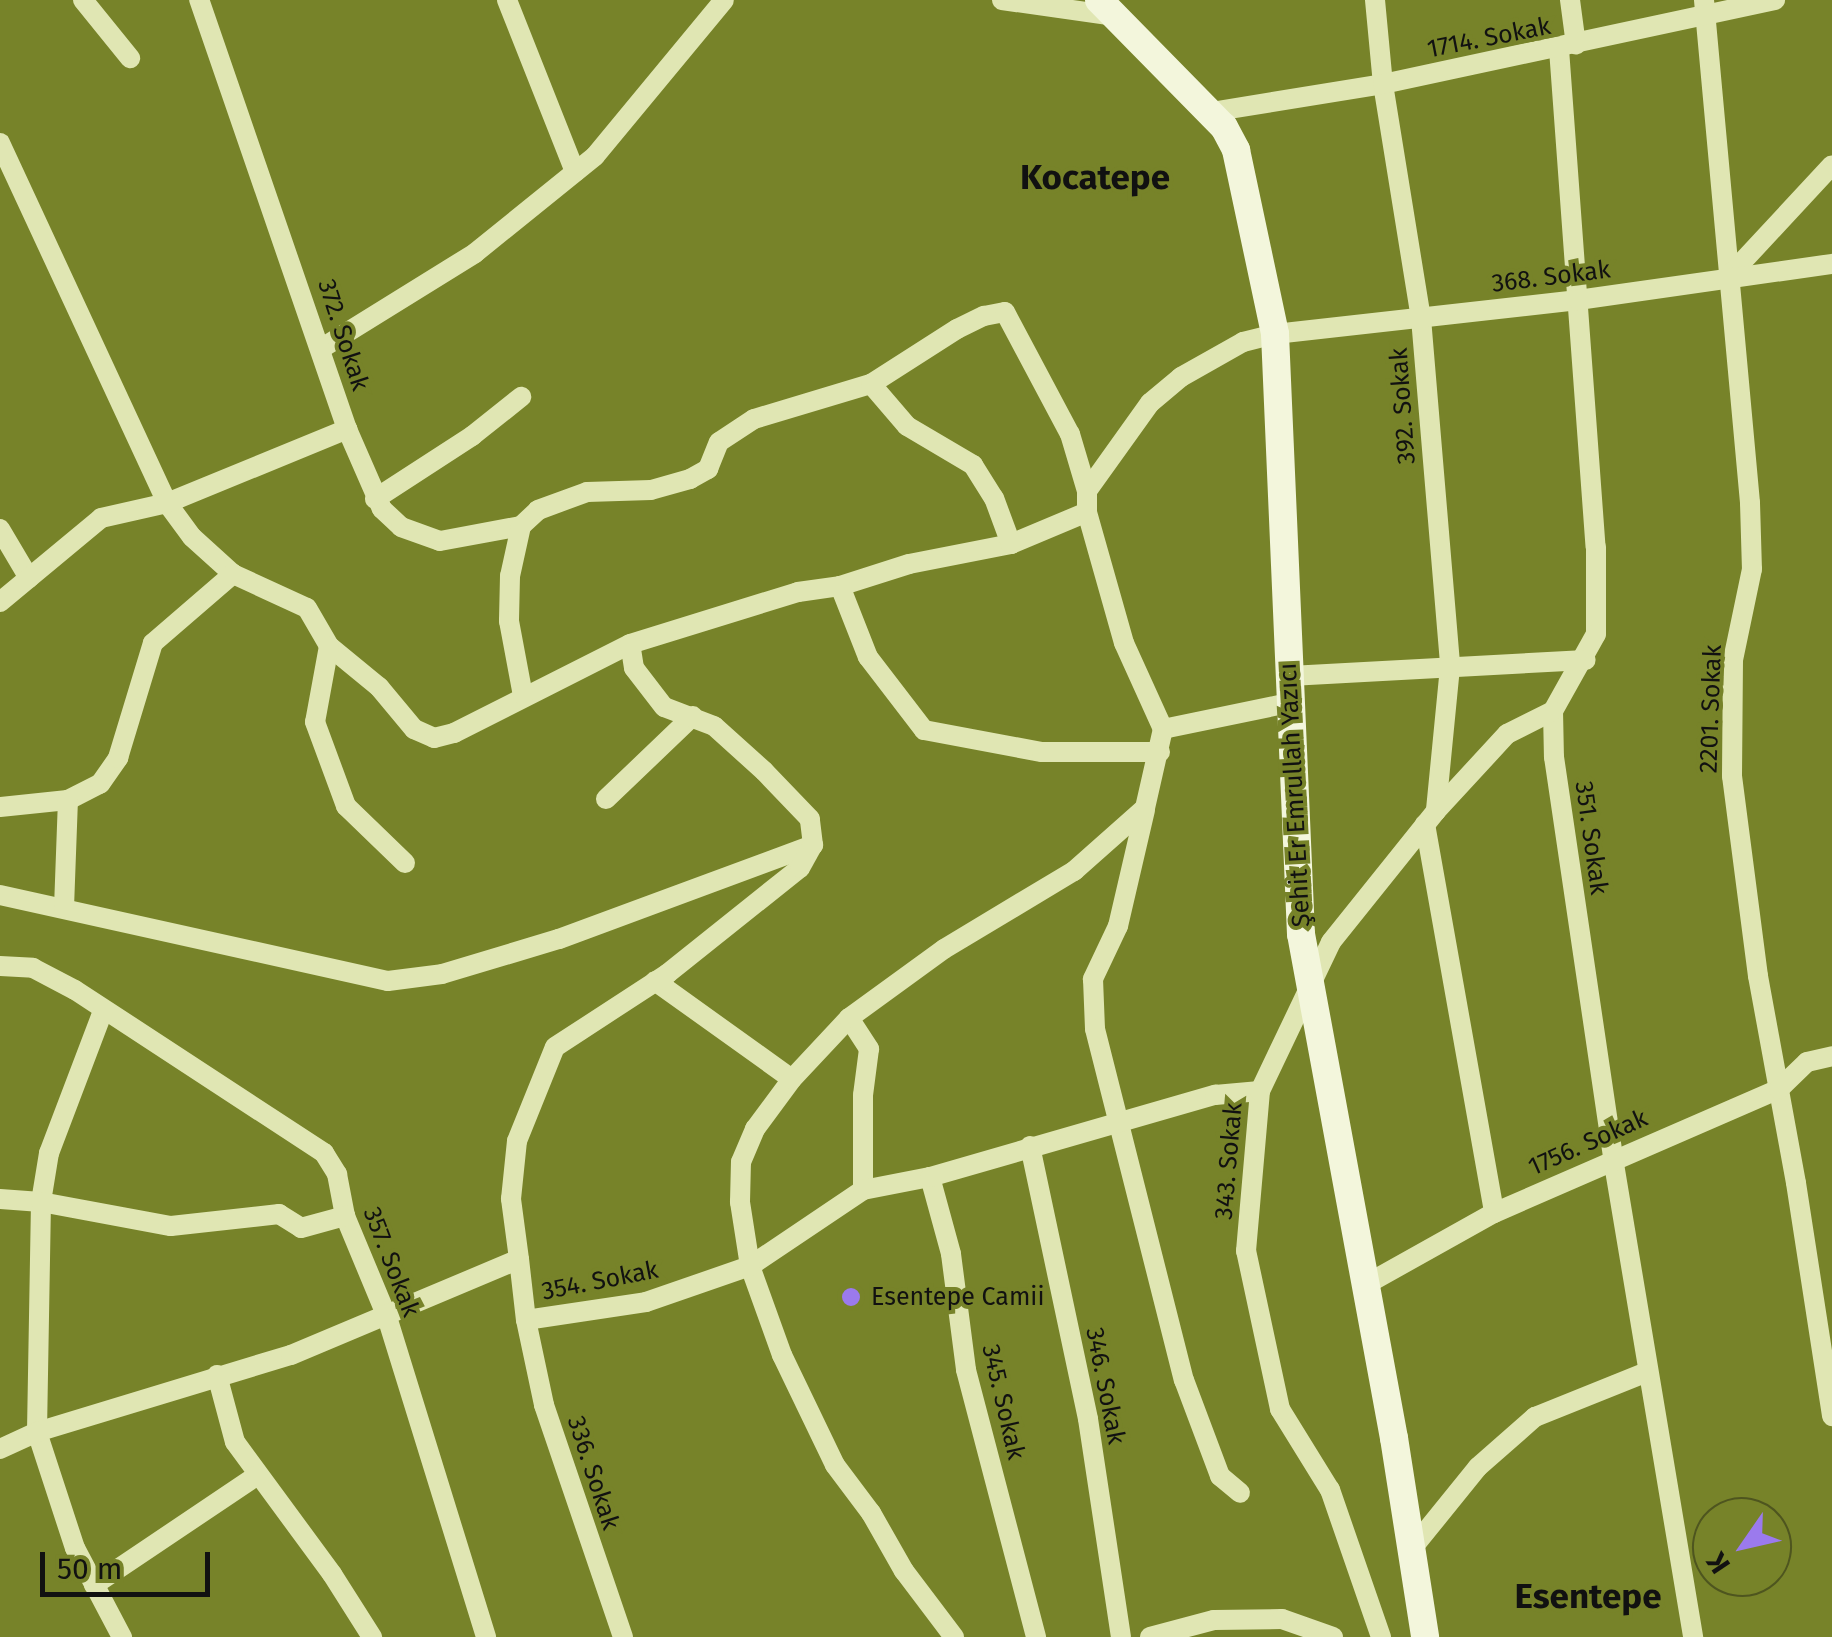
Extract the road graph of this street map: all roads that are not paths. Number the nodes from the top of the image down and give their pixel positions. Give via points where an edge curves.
1 (83, 0) edge
2 (199, 0) edge
3 (507, 0) edge
4 (724, 0) edge
5 (1002, 0) edge
6 (1375, 0) edge
7 (1570, 0) edge
8 (1775, 0) edge
9 (1106, 8) edge
10 (1705, 8) edge
11 (1568, 47) junction
12 (130, 58) dead end
13 (1383, 84) junction
14 (1211, 112) junction
15 (0, 143) edge
16 (1832, 166) edge
17 (575, 172) junction
18 (1832, 264) edge
19 (1729, 276) junction
20 (1578, 300) junction
21 (1422, 318) junction
22 (1275, 334) junction
23 (322, 348) junction
24 (872, 384) junction
25 (521, 396) dead end
26 (347, 429) junction
27 (375, 498) junction
28 (1087, 502) junction
29 (168, 503) junction
30 (520, 526) junction
31 (0, 529) edge
32 (1011, 544) junction
33 (233, 574) junction
34 (29, 578) junction
35 (840, 586) junction
36 (0, 602) edge
37 (630, 644) junction
38 (330, 646) junction
39 (1586, 660) junction
40 (1450, 668) junction
41 (1289, 689) junction
42 (523, 696) junction
43 (1553, 712) junction
44 (693, 716) junction
45 (1162, 729) junction
46 (1160, 752) junction
47 (606, 799) dead end
48 (68, 800) junction
49 (0, 807) edge
50 (1145, 808) junction
51 (1431, 817) junction
52 (813, 845) junction
53 (405, 864) dead end
54 (0, 896) edge
55 (64, 908) junction
56 (0, 966) edge
57 (655, 981) junction
58 (1310, 983) junction
59 (103, 1011) junction
60 (849, 1018) junction
61 (1832, 1056) edge
62 (792, 1079) junction
63 (1779, 1089) junction
64 (1260, 1091) junction
65 (1117, 1124) junction
66 (1030, 1146) junction
67 (1613, 1158) junction
68 (930, 1177) junction
69 (863, 1190) junction
70 (0, 1199) edge
71 (42, 1202) junction
72 (1494, 1212) junction
73 (344, 1216) junction
74 (519, 1259) junction
75 (750, 1266) junction
76 (1365, 1284) junction
77 (388, 1317) junction
78 (526, 1320) junction
79 (1647, 1372) junction
80 (217, 1375) junction
81 (1832, 1416) edge
82 (37, 1432) junction
83 (0, 1449) edge
84 (258, 1475) junction
85 (1240, 1493) dead end
86 (1410, 1551) junction
87 (94, 1585) junction
88 (1216, 1628) edge
89 (122, 1637) edge
90 (372, 1637) edge
91 (486, 1637) edge
92 (623, 1637) edge
93 (954, 1637) edge
94 (1036, 1637) edge
95 (1121, 1637) edge
96 (1150, 1637) edge
97 (1332, 1637) edge
98 (1382, 1637) edge
99 (1426, 1637) edge
100 (1693, 1637) edge

1 - 12 street
2 - 23 street, 372. Sokak
3 - 17 street
4 - 17 street
5 - 9 street
6 - 13 street, 392. Sokak
7 - 11 street
8 - 10 street, 1714. Sokak
9 - 14 street, Şehit Er Emrullah Yazıcı
10 - 11 street, 1714. Sokak
10 - 19 street, 2201. Sokak
11 - 13 street, 1714. Sokak
11 - 20 street
13 - 14 street, 1714. Sokak
13 - 21 street, 392. Sokak
14 - 22 street, Şehit Er Emrullah Yazıcı via 1236,150
15 - 29 street
16 - 19 street
17 - 23 street via 475,253
18 - 19 street, 368. Sokak
19 - 20 street, 368. Sokak
19 - 63 street, 2201. Sokak via 1752,569 1733,660 1732,776
20 - 21 street, 368. Sokak
20 - 39 street via 1596,547 1596,634
21 - 22 street, 368. Sokak
21 - 40 street, 392. Sokak
22 - 28 street, 368. Sokak via 1220,355 1150,403
22 - 41 street, Şehit Er Emrullah Yazıcı
23 - 26 street, 372. Sokak
24 - 28 street via 957,329 1006,312 1070,434
24 - 30 street via 754,419 719,442 708,470 690,479 560,499
24 - 32 street via 907,426 972,466 994,498
25 - 27 street
26 - 27 street
26 - 29 street, 372. Sokak
27 - 30 street via 402,527 440,542
28 - 32 street
28 - 45 street via 1124,642
29 - 33 street via 207,555
29 - 34 street, 372. Sokak via 101,518
30 - 42 street via 509,621
31 - 34 street
32 - 35 street
33 - 38 street via 306,608
33 - 48 street via 154,643 118,758 100,784
34 - 36 street, 372. Sokak
35 - 37 street via 798,592
35 - 46 street via 868,657 924,730 1042,752
37 - 42 street
37 - 44 street via 634,668 664,706
38 - 42 street via 379,687 414,729 434,738
38 - 53 street via 315,722 346,806
39 - 40 street
39 - 43 street
40 - 41 street via 1342,669
40 - 51 street, 392. Sokak
41 - 45 street
41 - 58 street, Şehit Er Emrullah Yazıcı via 1301,934
43 - 51 street, 343. Sokak via 1507,734
43 - 67 street, 351. Sokak via 1554,757
44 - 47 street
44 - 52 street via 714,726 810,819
45 - 46 street
46 - 50 street
48 - 49 street
48 - 55 street
50 - 60 street via 1074,871 1012,904
50 - 65 street via 1118,926 1094,979 1095,1029
51 - 58 street, 343. Sokak via 1331,942
51 - 72 street, 392. Sokak
52 - 55 street via 559,939 442,974 388,981
52 - 57 street via 800,868
54 - 55 street
56 - 59 street, 357. Sokak via 32,968
57 - 62 street
57 - 74 street via 554,1047 518,1141 511,1200
58 - 64 street, 343. Sokak
58 - 76 street, Şehit Er Emrullah Yazıcı
59 - 71 street via 50,1153
59 - 73 street, 357. Sokak via 324,1153 336,1174
60 - 62 street
60 - 69 street via 869,1049
61 - 63 street, 1756. Sokak via 1807,1062
62 - 75 street via 755,1129 741,1162
63 - 67 street, 1756. Sokak
63 - 81 street, 2201. Sokak
64 - 65 street, 354. Sokak via 1215,1095
64 - 98 street, 343. Sokak via 1246,1250 1280,1410 1330,1490
65 - 66 street, 354. Sokak
65 - 85 street via 1184,1380 1220,1476
66 - 68 street, 354. Sokak
66 - 95 street, 346. Sokak via 1088,1419
67 - 72 street, 1756. Sokak
67 - 79 street, 351. Sokak
68 - 69 street, 354. Sokak
68 - 94 street, 345. Sokak via 951,1254 966,1370
69 - 75 street, 354. Sokak
70 - 71 street
71 - 73 street via 171,1226 279,1214 302,1228
71 - 82 street
72 - 76 street, 1756. Sokak
73 - 77 street, 357. Sokak
74 - 77 street, 354. Sokak
74 - 78 street, 354. Sokak
75 - 78 street, 354. Sokak via 646,1302
75 - 93 street via 782,1356 835,1465
76 - 86 street, Şehit Er Emrullah Yazıcı
77 - 80 street, 354. Sokak
77 - 91 street, 357. Sokak
78 - 92 street, 336. Sokak via 550,1423
79 - 86 street via 1535,1417 1478,1467
79 - 100 street, 351. Sokak
80 - 82 street, 354. Sokak
80 - 84 street via 235,1442
82 - 83 street, 354. Sokak
82 - 87 street
84 - 87 street
84 - 90 street
86 - 99 street, Şehit Er Emrullah Yazıcı
87 - 89 street
88 - 96 street
88 - 97 street via 1282,1619

